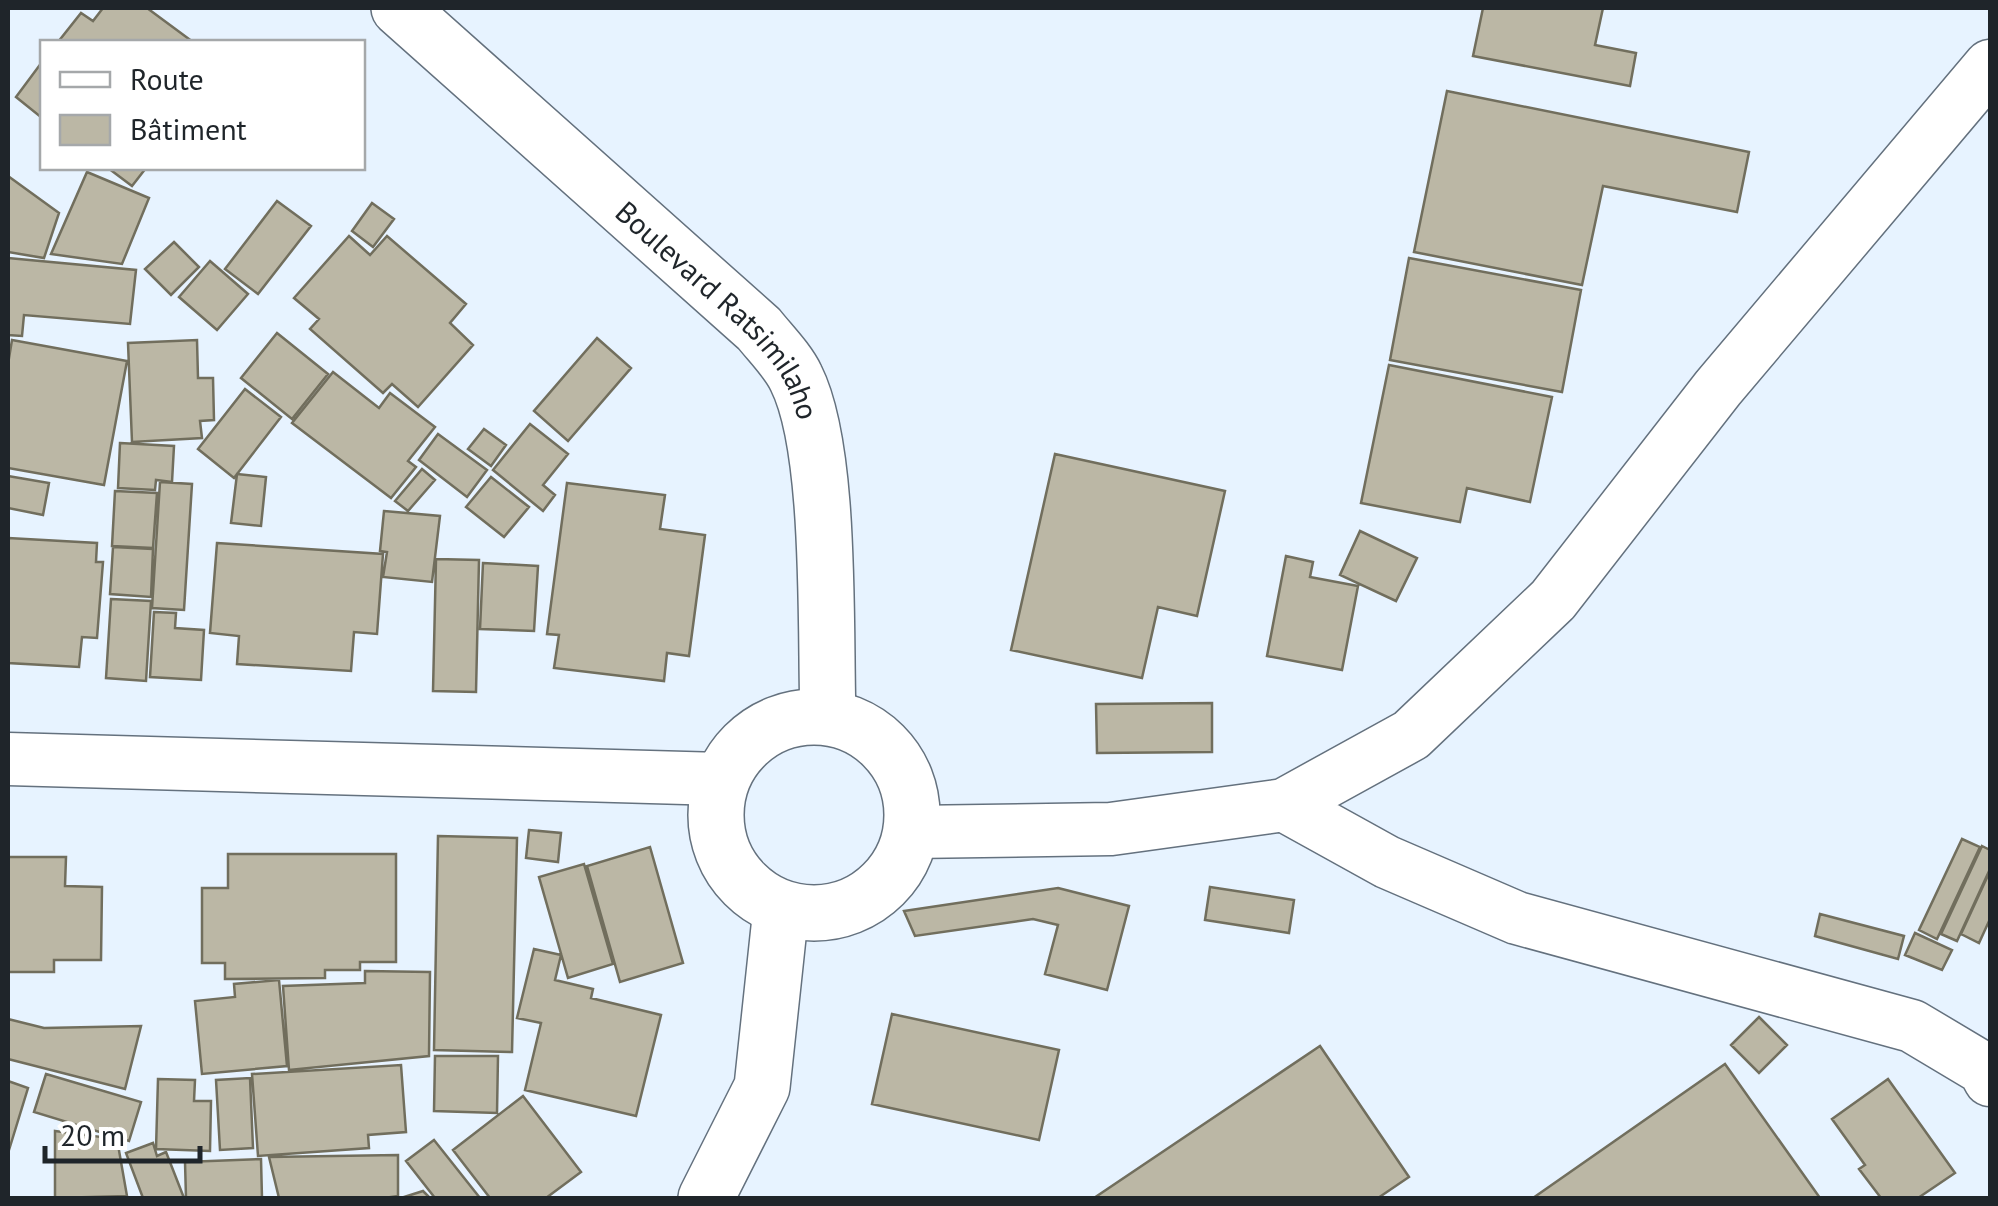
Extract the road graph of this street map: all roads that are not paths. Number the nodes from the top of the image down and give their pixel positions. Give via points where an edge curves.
1 (399, 8) edge
2 (1990, 66) edge
3 (828, 717) junction
4 (8, 759) edge
5 (721, 779) junction
6 (1284, 806) junction
7 (912, 832) junction
8 (781, 908) junction
9 (1990, 1080) edge
10 (706, 1198) edge

1 - 3 main road, Boulevard Ratsimilaho via 759,329 796,378 814,432 820,495
2 - 6 street via 1718,388 1554,600 1411,735
3 - 5 main road via 794,718 764,730 738,751
3 - 7 main road via 884,744 912,800
4 - 5 street
5 - 8 main road via 714,810 717,842 753,894
6 - 7 street via 1110,829
6 - 9 street via 1387,862 1517,918 1912,1026 1984,1069
7 - 8 main road via 900,863 878,890 849,908 815,914
8 - 10 main road via 762,1086

